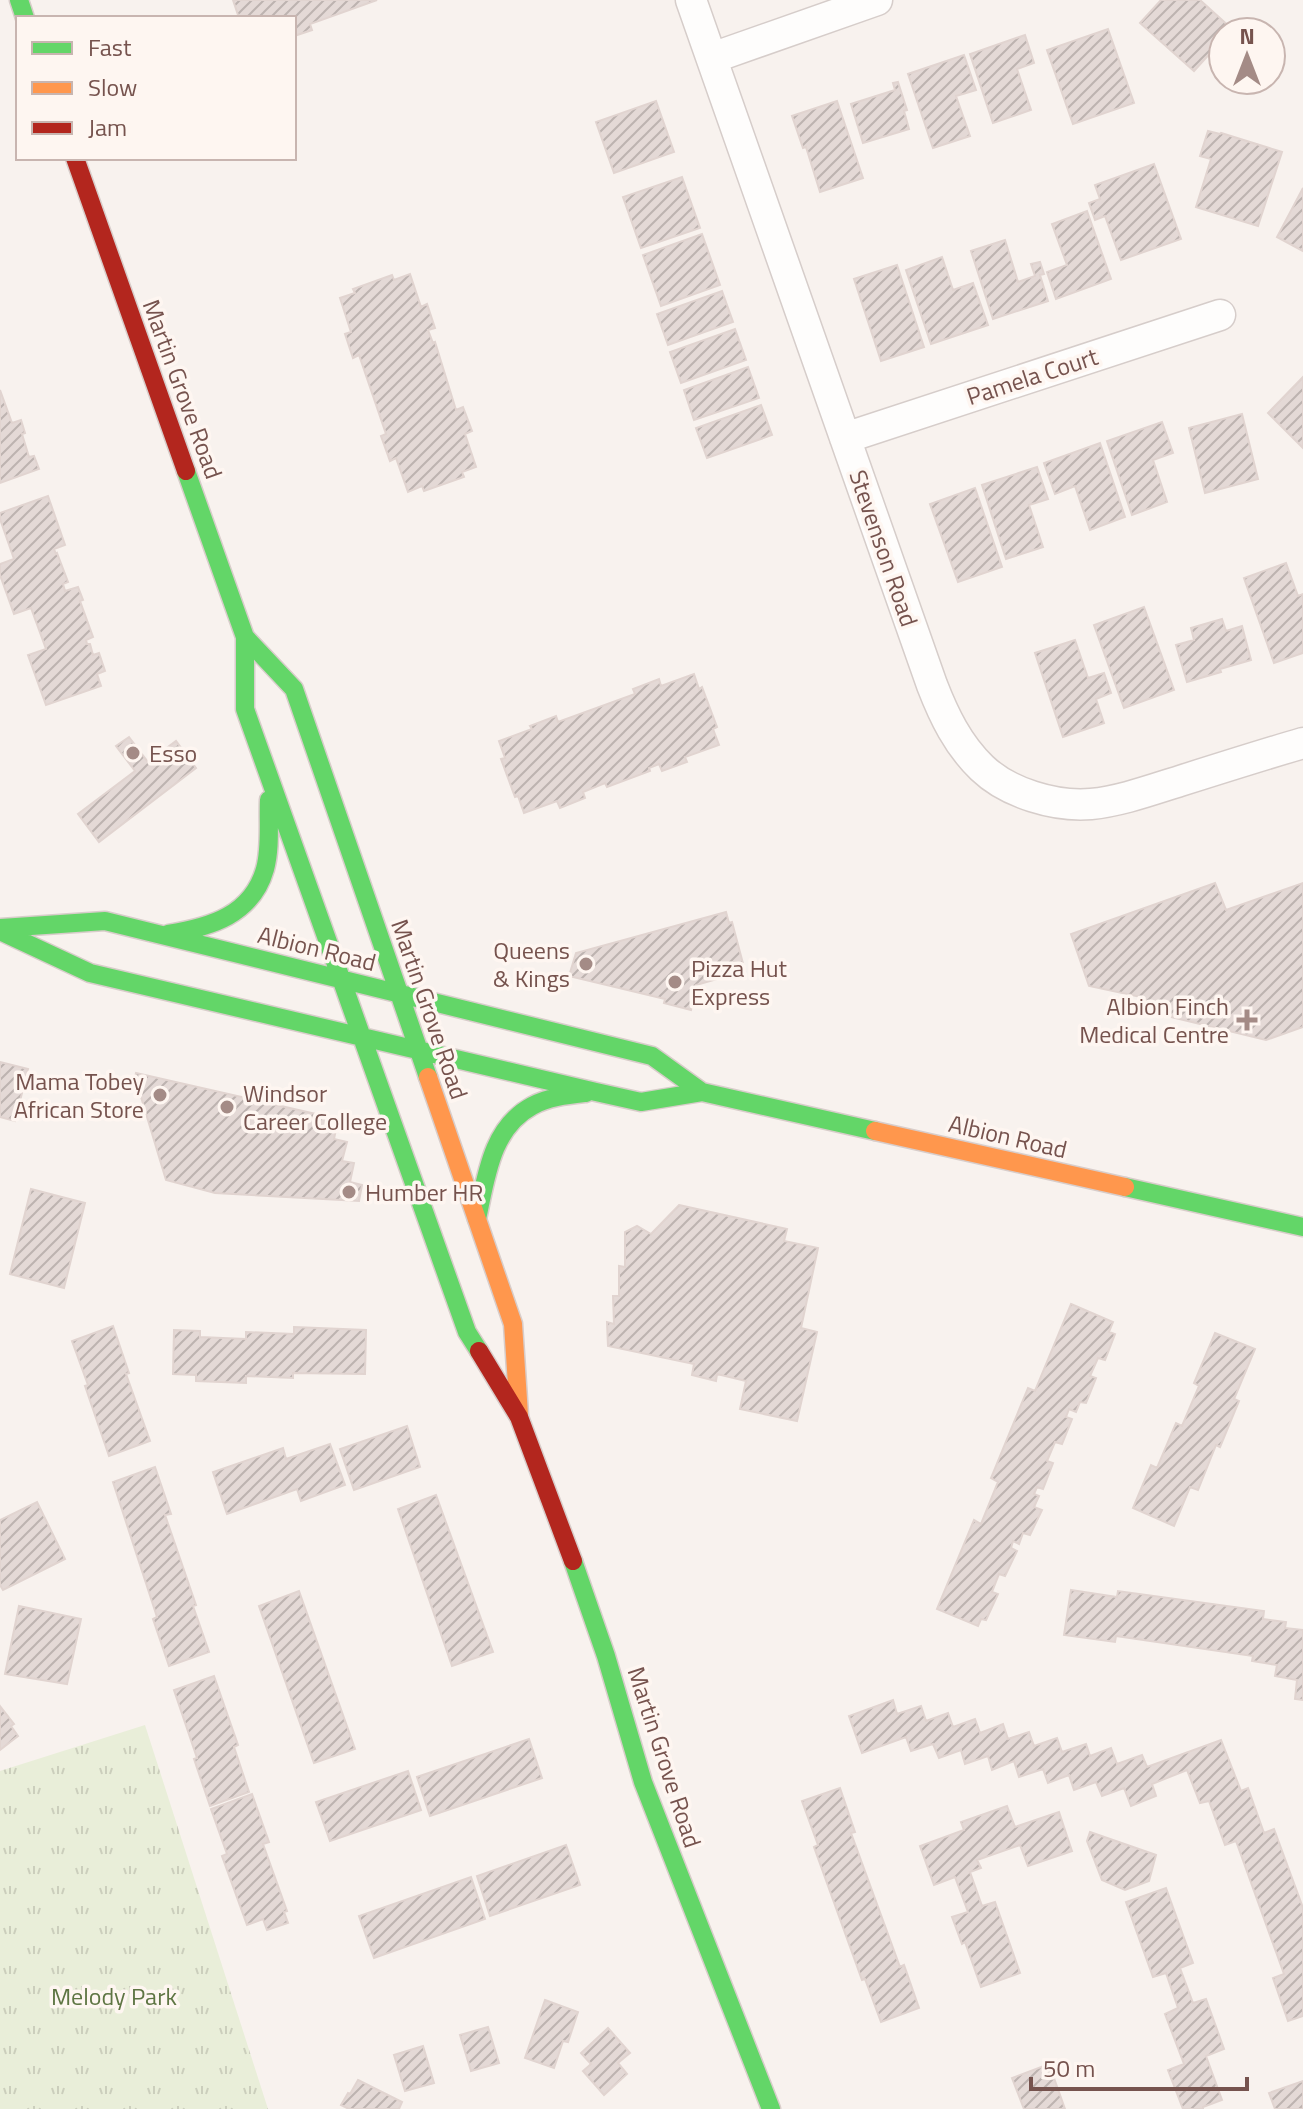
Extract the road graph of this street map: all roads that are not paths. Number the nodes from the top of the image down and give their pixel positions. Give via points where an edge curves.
1 (691, 0) edge
2 (877, 0) edge
3 (712, 58) junction
4 (76, 160) edge
5 (1220, 315) dead end
6 (845, 438) junction
7 (245, 637) junction
8 (1303, 743) edge
9 (270, 782) junction
10 (0, 930) edge
11 (161, 935) junction
12 (341, 979) junction
13 (398, 993) junction
14 (362, 1037) junction
15 (418, 1050) junction
16 (596, 1092) junction
17 (702, 1092) junction
18 (477, 1219) junction
19 (1303, 1227) edge
20 (519, 1417) junction
21 (771, 2109) edge

1 - 3 street, Stevenson Road
2 - 3 street
3 - 6 street, Stevenson Road
4 - 7 main road, Martin Grove Road
5 - 6 street, Pamela Court
6 - 8 street, Stevenson Road via 946,719 973,759 1004,784 1058,802 1089,804
7 - 9 main road, Martin Grove Road via 245,709
7 - 13 main road, Martin Grove Road via 294,689
9 - 11 main road via 265,867 248,903 216,925
9 - 12 main road, Martin Grove Road
10 - 11 main road, Albion Road via 105,921
10 - 14 main road, Albion Road via 90,973
11 - 12 main road, Albion Road
12 - 13 main road, Albion Road
12 - 14 main road, Martin Grove Road
13 - 15 main road, Martin Grove Road
13 - 17 main road, Albion Road via 652,1056
14 - 15 main road, Albion Road
14 - 20 main road, Martin Grove Road via 467,1332
15 - 16 main road, Albion Road
15 - 18 main road, Martin Grove Road
16 - 17 main road, Albion Road via 641,1102
16 - 18 main road via 548,1099 514,1116 491,1154
17 - 19 main road, Albion Road
18 - 20 main road, Martin Grove Road via 513,1324
20 - 21 main road, Martin Grove Road via 606,1656 643,1782

